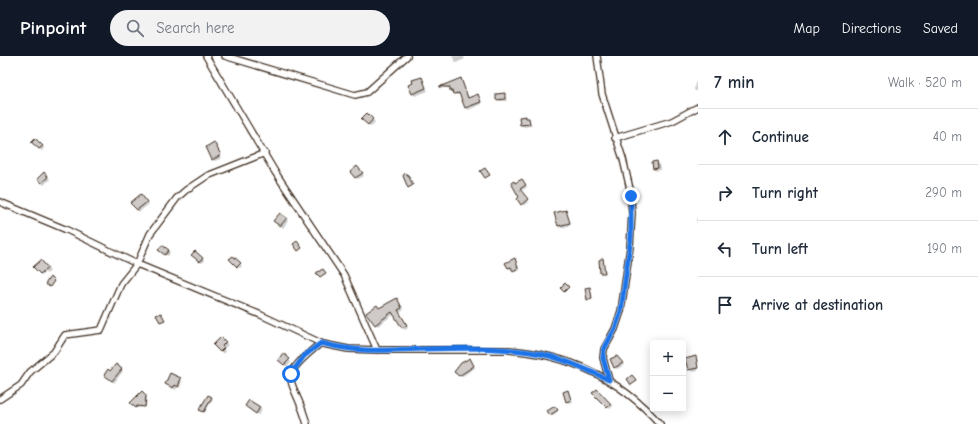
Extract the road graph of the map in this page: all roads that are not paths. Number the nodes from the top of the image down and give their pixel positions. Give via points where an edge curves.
1 (206, 56) edge
2 (225, 56) edge
3 (408, 56) edge
4 (597, 56) edge
5 (698, 107) edge
6 (615, 138) junction
7 (265, 153) junction
8 (0, 202) edge
9 (136, 264) junction
10 (321, 343) junction
11 (377, 350) junction
12 (609, 380) junction
13 (0, 399) edge
14 (307, 424) edge
15 (660, 424) edge

1 - 7 street
2 - 3 street via 355,95 367,92
4 - 6 street via 602,94
5 - 6 street via 672,121
6 - 12 street via 627,177 632,213 621,311 604,349 603,358
7 - 9 street via 207,176 186,190 150,234
7 - 11 street via 344,275
8 - 9 street via 67,230
9 - 10 street
9 - 13 street via 117,291 101,330 65,335 54,352 30,372 21,385
10 - 11 street via 348,349
10 - 14 street via 304,356 291,374 291,385
11 - 12 street via 530,352 572,363
12 - 15 street via 627,392

